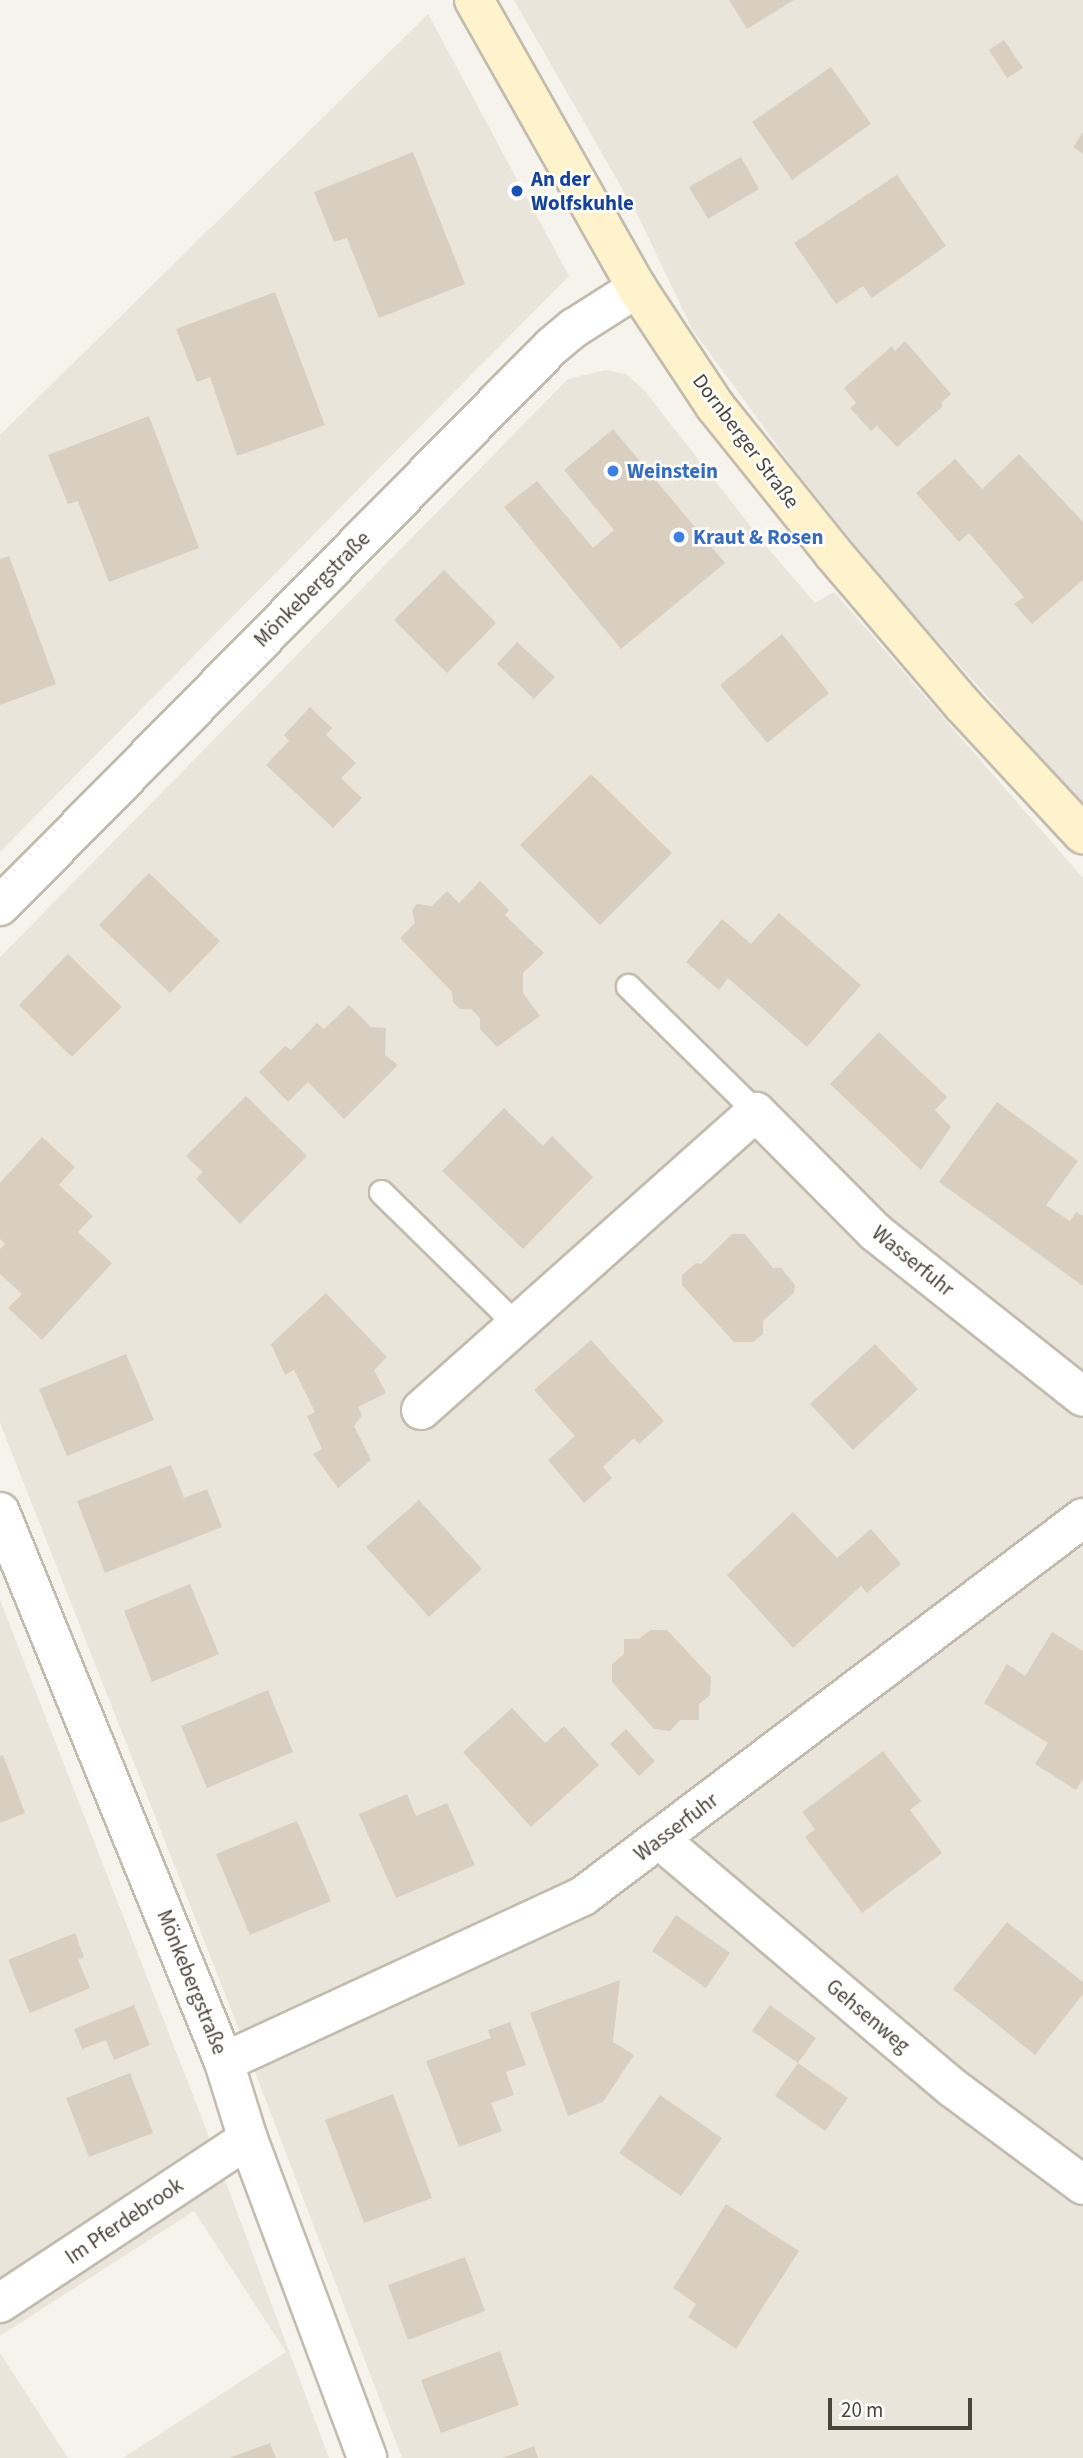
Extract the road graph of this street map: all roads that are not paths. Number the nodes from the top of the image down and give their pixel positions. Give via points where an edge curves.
1 (474, 0) edge
2 (637, 288) junction
3 (1083, 834) edge
4 (0, 906) edge
5 (628, 986) dead end
6 (756, 1112) junction
7 (381, 1192) dead end
8 (516, 1324) junction
9 (1083, 1397) edge
10 (421, 1410) dead end
11 (0, 1513) edge
12 (1083, 1518) edge
13 (659, 1839) junction
14 (224, 2062) junction
15 (248, 2139) junction
16 (1083, 2185) edge
17 (0, 2303) edge
18 (365, 2456) edge

1 - 2 main road, Dornberger Straße
2 - 3 main road, Dornberger Straße via 715,406 833,553 962,704
2 - 4 street, Mönkebergstraße via 551,347
5 - 6 lane, Wasserfuhr
6 - 8 street
6 - 9 street, Wasserfuhr via 875,1232
7 - 8 lane
8 - 10 street
11 - 14 street, Mönkebergstraße
12 - 13 street, Wasserfuhr
13 - 14 street, Wasserfuhr via 583,1896
13 - 16 street, Gehsenweg via 953,2088
14 - 15 street, Mönkebergstraße
15 - 17 street, Im Pferdebrook
15 - 18 street, Mönkebergstraße

